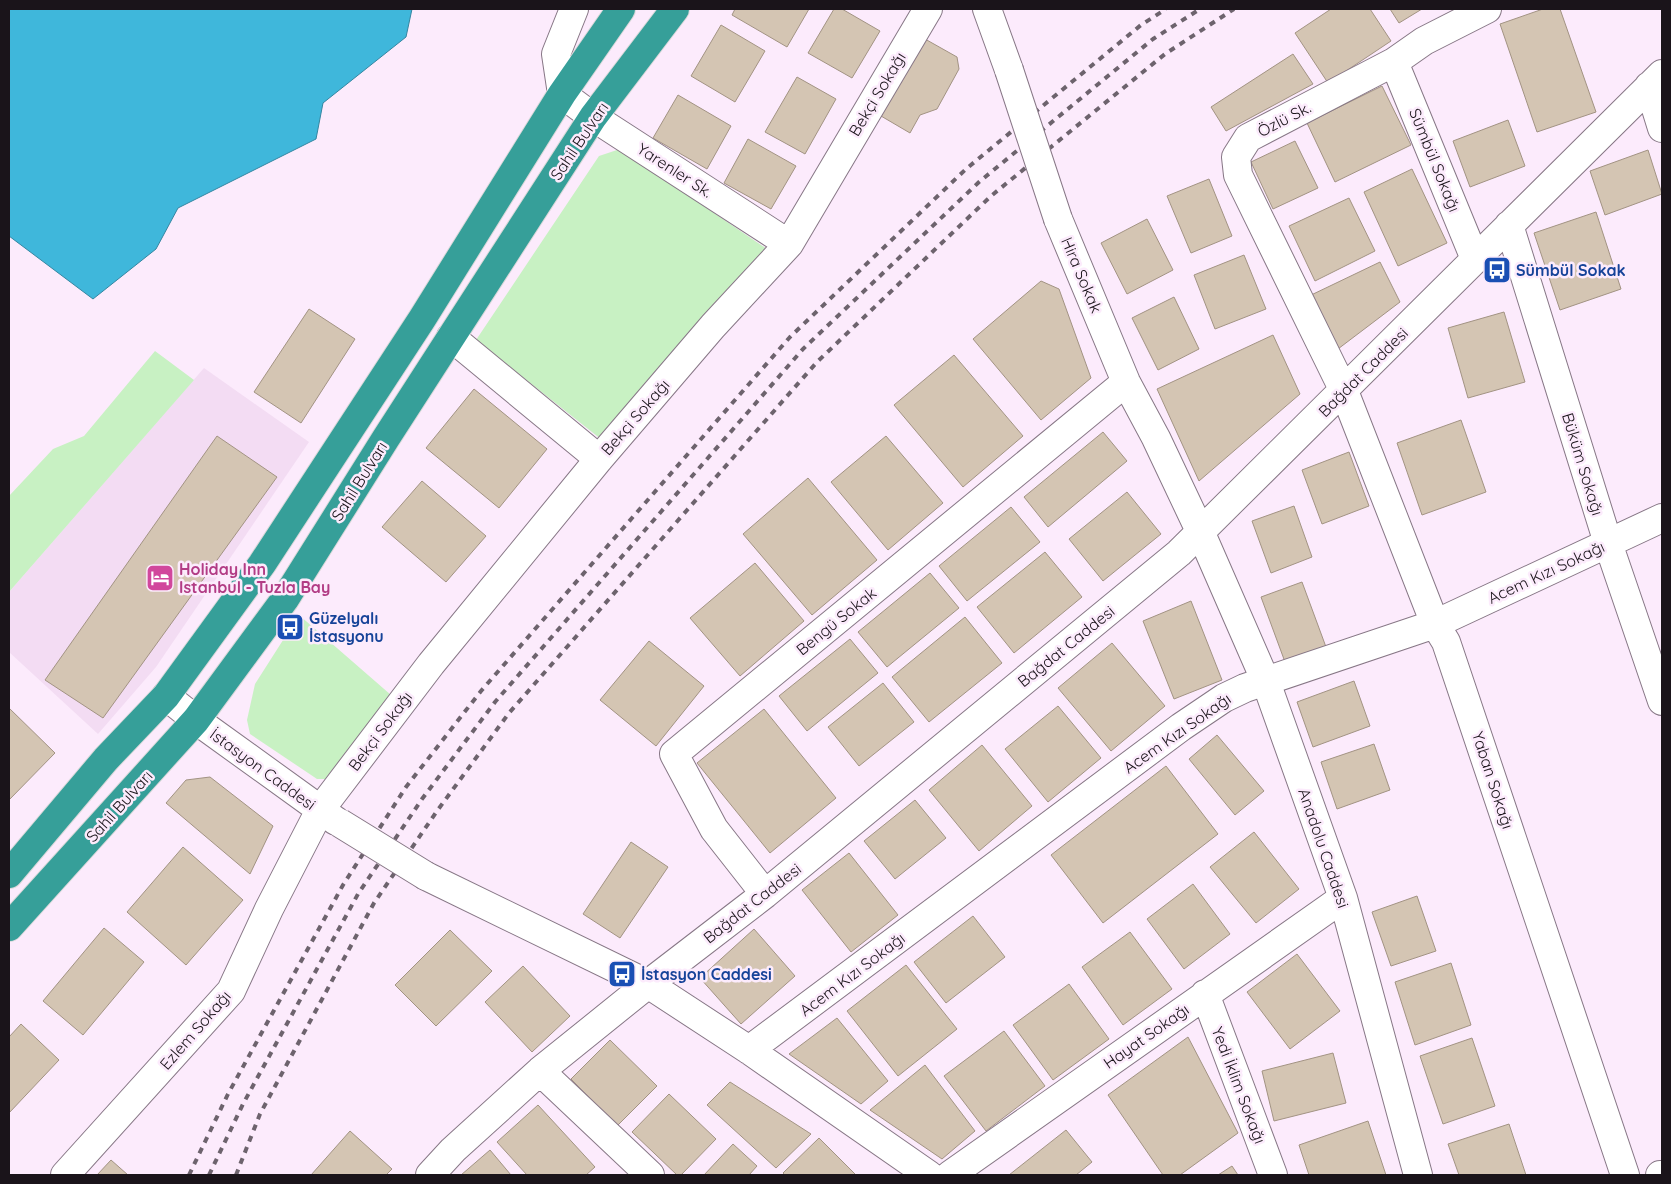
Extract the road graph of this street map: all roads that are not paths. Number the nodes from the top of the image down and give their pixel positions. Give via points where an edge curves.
1 (574, 9) edge
2 (621, 9) edge
3 (675, 9) edge
4 (928, 9) edge
5 (987, 9) edge
6 (1487, 9) edge
7 (1394, 62) junction
8 (1655, 80) edge
9 (562, 94) junction
10 (593, 117) junction
11 (1662, 128) edge
12 (1509, 225) junction
13 (789, 244) junction
14 (1475, 259) junction
15 (451, 337) junction
16 (1126, 382) junction
17 (1344, 391) junction
18 (599, 459) junction
19 (1662, 518) edge
20 (1200, 532) junction
21 (1608, 543) junction
22 (1435, 624) junction
23 (1266, 682) junction
24 (166, 696) junction
25 (1662, 701) edge
26 (196, 720) junction
27 (330, 817) junction
28 (9, 874) edge
29 (765, 894) junction
30 (1343, 898) junction
31 (9, 927) edge
32 (648, 984) junction
33 (1205, 994) junction
34 (749, 1050) junction
35 (540, 1071) junction
36 (65, 1175) edge
37 (430, 1175) edge
38 (650, 1175) edge
39 (929, 1175) edge
40 (950, 1175) edge
41 (1273, 1175) edge
42 (1418, 1175) edge
43 (1625, 1175) edge

1 - 9 street via 556,54
2 - 9 highway
3 - 10 highway, Sahil Bulvarı
4 - 13 street, Bekçi Sokağı
5 - 16 street, Hira Sokak, bridge via 1058,219
6 - 7 street, Özlü Sk. via 1424,41
7 - 14 street, Sümbül Sokağı
7 - 17 street, Özlü Sk. via 1248,138 1236,157 1238,175
8 - 11 street
8 - 12 street, Bağdat Caddesi
9 - 10 street, Yarenler Sk.
9 - 24 highway via 422,319 262,564
10 - 13 street, Yarenler Sk.
10 - 15 highway, Sahil Bulvarı
12 - 14 street, Bağdat Caddesi
12 - 21 street, Büküm Sokağı
13 - 18 street, Bekçi Sokağı via 713,326
14 - 17 street, Bağdat Caddesi
15 - 18 street
15 - 26 highway, Sahil Bulvarı via 286,599
16 - 20 street, Hira Sokak
16 - 29 street, Bengü Sokak via 674,754 714,829
17 - 20 street, Bağdat Caddesi
17 - 22 street, Yaban Sokağı
18 - 27 street, Bekçi Sokağı via 431,664
19 - 21 street, Acem Kızı Sokağı
20 - 23 street, Anadolu Caddesi
20 - 29 street, Bağdat Caddesi via 1179,553
21 - 22 street, Acem Kızı Sokağı
21 - 25 street, Büküm Sokağı
22 - 23 street, Acem Kızı Sokağı
22 - 43 street, Yaban Sokağı via 1446,642
23 - 30 street, Anadolu Caddesi
23 - 34 street, Acem Kızı Sokağı via 1224,698 1181,727
24 - 26 street, İstasyon Caddesi
24 - 28 highway via 106,759
26 - 27 street, İstasyon Caddesi
26 - 31 highway, Sahil Bulvarı
27 - 32 street, İstasyon Caddesi, bridge via 426,876
27 - 36 street, Ezlem Sokağı via 269,909 230,991
29 - 32 street, Bağdat Caddesi
30 - 33 street, Hayat Sokağı
30 - 42 street, Anadolu Caddesi
32 - 34 street, İstasyon Caddesi
32 - 35 street, Bağdat Caddesi
33 - 40 street, Hayat Sokağı
33 - 41 street, Yedi İklim Sokağı
34 - 39 street, İstasyon Caddesi
35 - 37 street, Bağdat Caddesi
35 - 38 street

